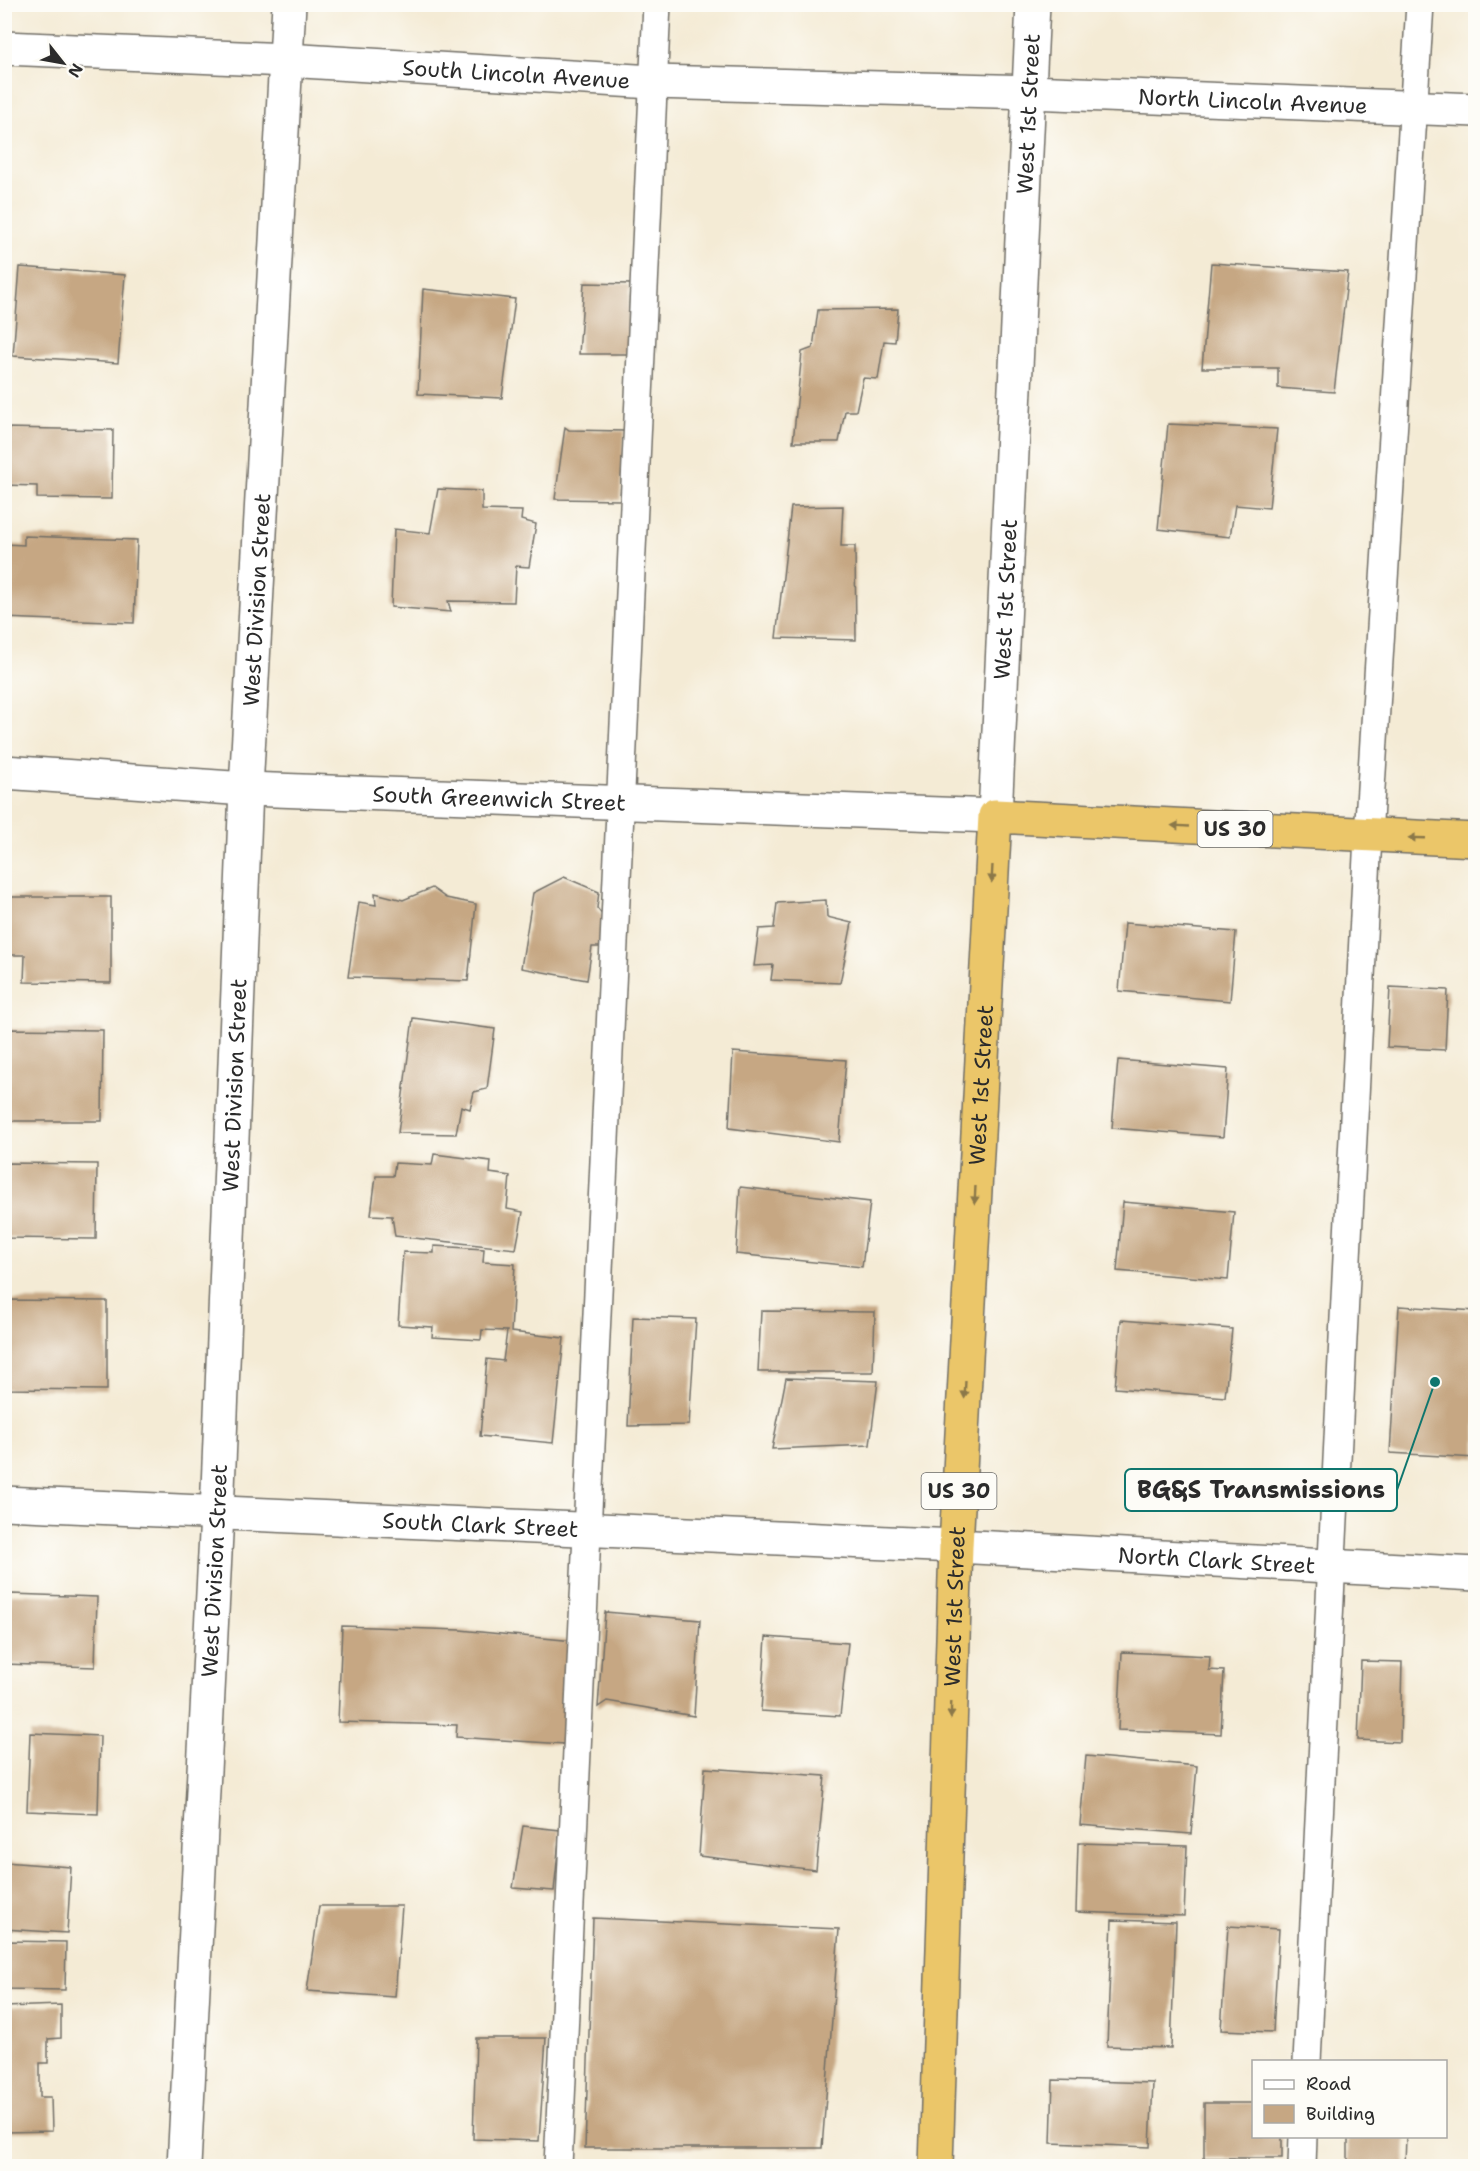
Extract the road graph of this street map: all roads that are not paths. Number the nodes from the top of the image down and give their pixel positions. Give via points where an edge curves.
1 (289, 4) edge
2 (657, 4) edge
3 (1034, 4) edge
4 (1420, 4) edge
5 (4, 48) edge
6 (286, 60) junction
7 (653, 82) junction
8 (1030, 92) junction
9 (1414, 106) junction
10 (1476, 110) edge
11 (4, 771) edge
12 (246, 789) junction
13 (622, 802) junction
14 (995, 816) junction
15 (1368, 836) junction
16 (1476, 840) edge
17 (4, 1503) edge
18 (217, 1514) junction
19 (587, 1530) junction
20 (956, 1546) junction
21 (1334, 1566) junction
22 (1476, 1574) edge
23 (1307, 2060) edge
24 (1303, 2138) edge
25 (184, 2166) edge
26 (558, 2166) edge
27 (936, 2166) edge
28 (1302, 2166) edge

1 - 6 street, West Division Street
2 - 7 lane
3 - 8 street, West 1st Street
4 - 9 lane
5 - 6 street, South Lincoln Avenue
6 - 7 street, South Lincoln Avenue
6 - 12 street, West Division Street
7 - 8 street, South Lincoln Avenue
7 - 13 lane
8 - 9 street, North Lincoln Avenue
8 - 14 street, West 1st Street
9 - 10 street, North Lincoln Avenue
9 - 15 lane
11 - 12 street, South Greenwich Street
12 - 13 street, South Greenwich Street
12 - 18 street, West Division Street
13 - 14 street, South Greenwich Street
13 - 19 lane
15 -> 14 highway, US 30
14 -> 20 highway, West 1st Street / US 30
16 -> 15 highway, US 30
15 - 21 lane
17 - 18 street, South Clark Street
18 - 19 street, South Clark Street
18 - 25 street, West Division Street
19 - 20 street, South Clark Street
19 - 26 lane
20 - 21 street, North Clark Street
20 -> 27 highway, West 1st Street / US 30
21 - 22 street, North Clark Street
21 - 23 lane
24 - 28 lane

